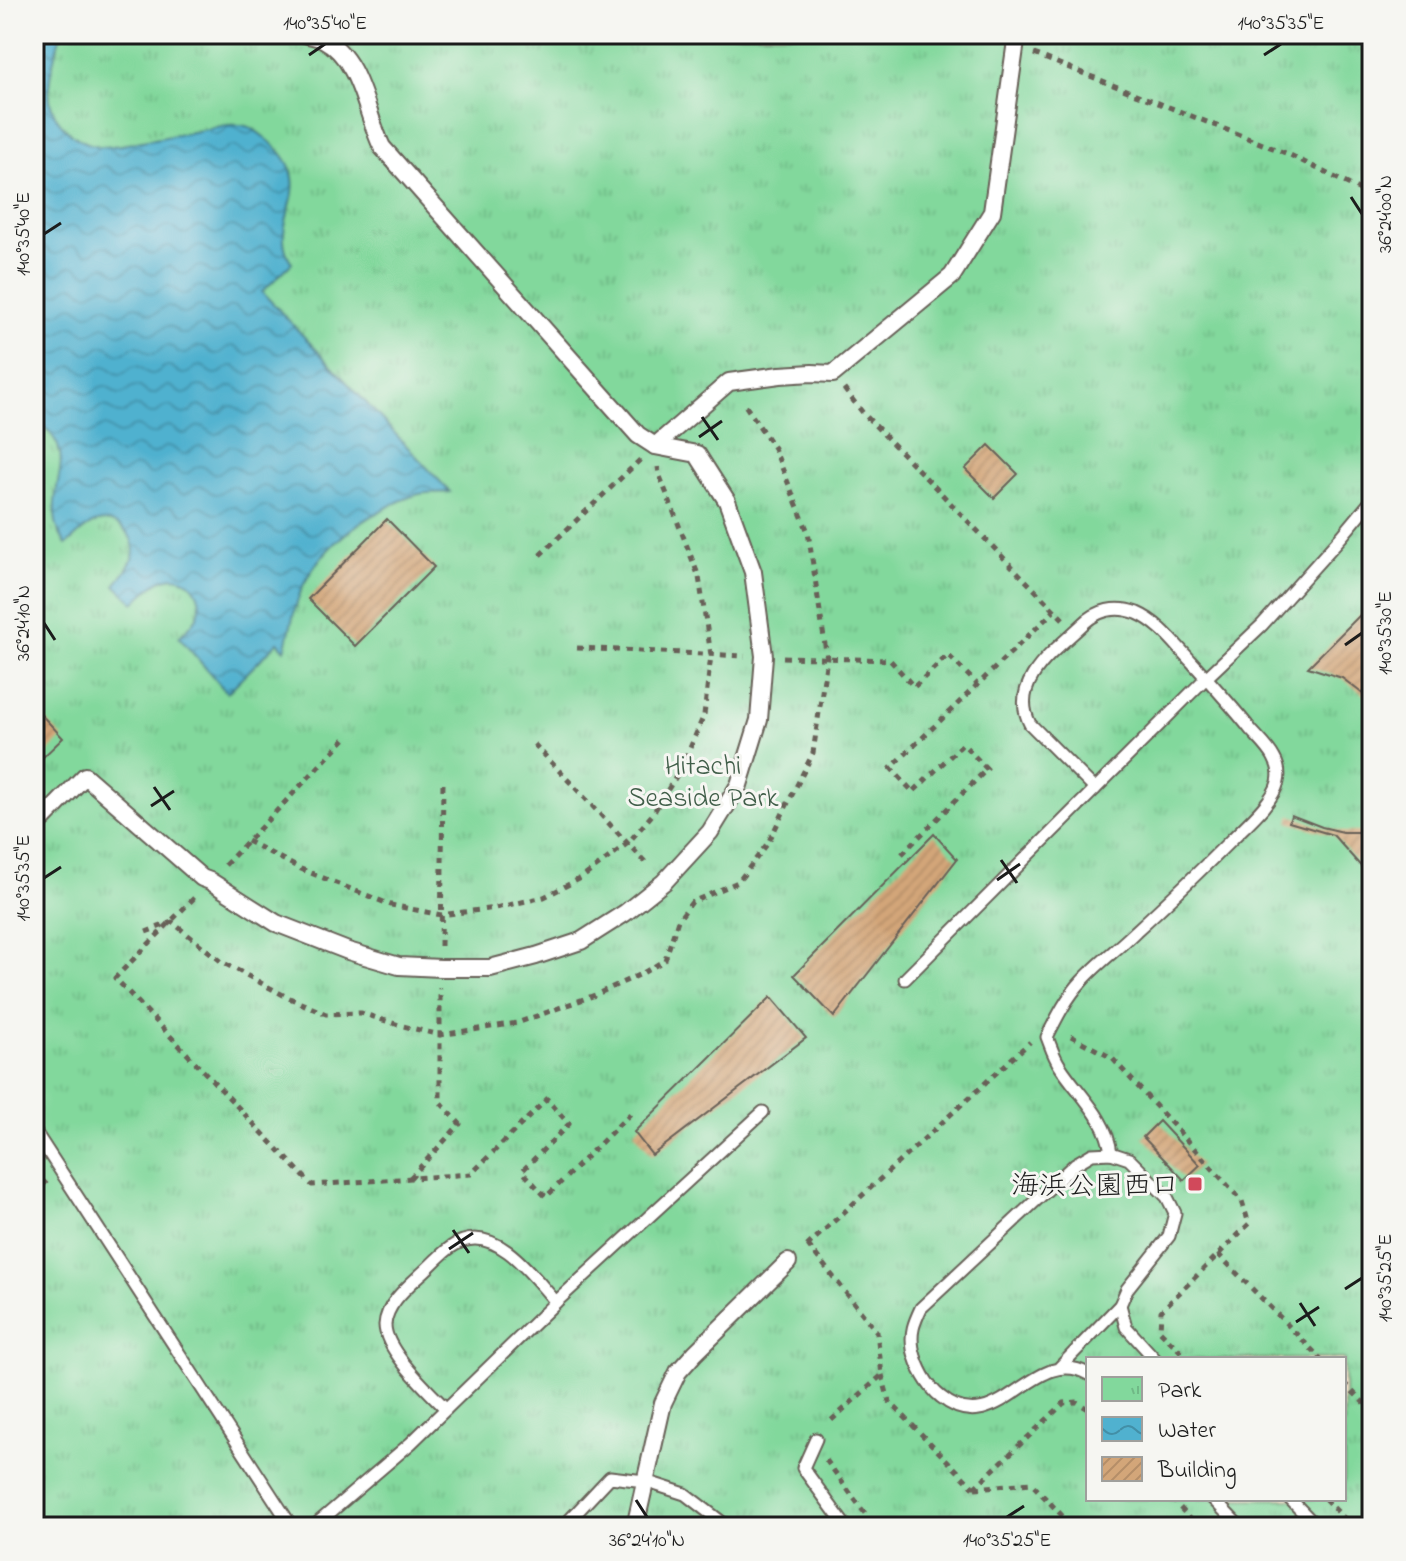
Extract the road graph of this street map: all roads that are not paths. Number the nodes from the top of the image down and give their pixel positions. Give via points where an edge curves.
1 (305, 34) edge
2 (1016, 40) edge
3 (655, 446) junction
4 (1372, 500) edge
5 (1206, 678) junction
6 (1095, 789) junction
7 (34, 810) edge
8 (905, 979) dead end
9 (763, 1112) dead end
10 (34, 1130) edge
11 (1111, 1153) junction
12 (788, 1262) road end
13 (556, 1302) junction
14 (1120, 1305) junction
15 (1153, 1357) edge
16 (1059, 1368) junction
17 (1086, 1373) edge
18 (446, 1409) junction
19 (816, 1439) road end
20 (645, 1481) junction
21 (1215, 1501) edge
22 (1292, 1501) edge
23 (292, 1527) edge
24 (313, 1527) edge
25 (563, 1527) edge
26 (635, 1527) edge
27 (728, 1527) edge
28 (846, 1527) edge
29 (1240, 1527) edge
30 (1317, 1527) edge

1 - 3 street via 323,39 342,54 382,147 638,435
2 - 3 street via 992,212 952,276 833,374 729,382
3 - 7 street via 697,454 727,501 753,572 764,656 759,720 739,785 710,832 664,882 581,941 490,968 399,966 276,923 202,878 85,776 43,819
4 - 5 lane via 1262,625
5 - 6 lane
5 - 6 lane via 1160,627 1119,609 1090,617 1044,660 1027,687 1026,715
5 - 11 lane via 1274,758 1278,783 1258,812 1205,866 1083,980 1047,1037 1057,1061 1101,1122
6 - 8 lane
9 - 13 lane
10 - 23 lane
11 - 14 lane via 1129,1159 1167,1197 1175,1213 1169,1236
11 - 16 lane via 1092,1154 1075,1164 921,1308 911,1327 924,1377 938,1395 970,1411 988,1408
12 - 20 street via 678,1372 663,1403
13 - 18 lane
13 - 18 lane via 492,1241 465,1240 451,1247 416,1280 394,1302 385,1326 397,1356
14 - 15 lane via 1126,1327
14 - 16 lane
16 - 17 lane
18 - 24 lane
19 - 28 lane via 803,1468
20 - 25 lane via 610,1477
20 - 26 street
20 - 27 lane via 685,1494
21 - 29 lane
22 - 30 lane

